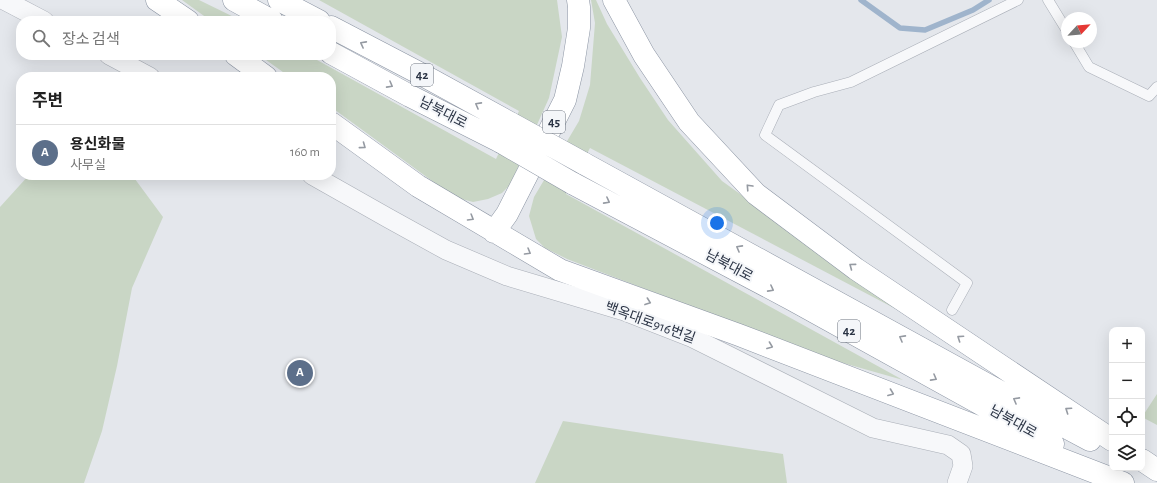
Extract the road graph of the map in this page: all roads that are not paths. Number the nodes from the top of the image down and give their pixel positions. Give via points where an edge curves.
1 (4, 0) edge
2 (157, 0) edge
3 (234, 0) edge
4 (279, 0) edge
5 (578, 0) edge
6 (614, 0) edge
7 (1018, 0) edge
8 (1048, 0) edge
9 (34, 16) edge
10 (181, 16) edge
11 (263, 16) edge
12 (310, 16) edge
13 (1061, 21) edge
14 (336, 30) edge
15 (1078, 48) edge
16 (336, 56) edge
17 (118, 60) edge
18 (243, 60) edge
19 (141, 72) edge
20 (259, 72) edge
21 (1157, 87) edge
22 (336, 127) edge
23 (507, 133) junction
24 (321, 180) edge
25 (494, 232) junction
26 (952, 310) dead end
27 (1109, 438) edge
28 (1109, 450) edge
29 (1145, 462) edge
30 (1145, 470) edge
31 (1157, 470) edge
32 (1157, 476) edge
33 (957, 483) edge
34 (1124, 483) edge

1 - 9 street
2 - 10 highway
3 - 11 highway
4 - 12 highway
5 - 25 highway, 45 via 579,28 565,100 507,214
27 -> 6 highway via 856,269 756,194 689,122 644,55
7 - 26 lane via 851,82 779,105 765,135 966,283
8 - 13 lane
23 -> 14 highway, 남북대로 / 42 via 419,73
15 - 21 lane via 1089,67 1149,96
16 -> 23 highway, 남북대로 via 410,96
17 - 19 street
18 - 20 highway
22 -> 25 highway via 418,186
28 -> 23 highway, 남북대로 / 42, bridge via 583,163
23 -> 34 highway, 남북대로 / 42, bridge via 572,183 793,300
24 - 33 street, 백옥대로916번길 via 446,250 507,276 624,311 693,338 873,428 948,445 961,454 964,466
25 -> 34 highway via 560,270 739,335
29 - 31 highway
30 - 32 highway

